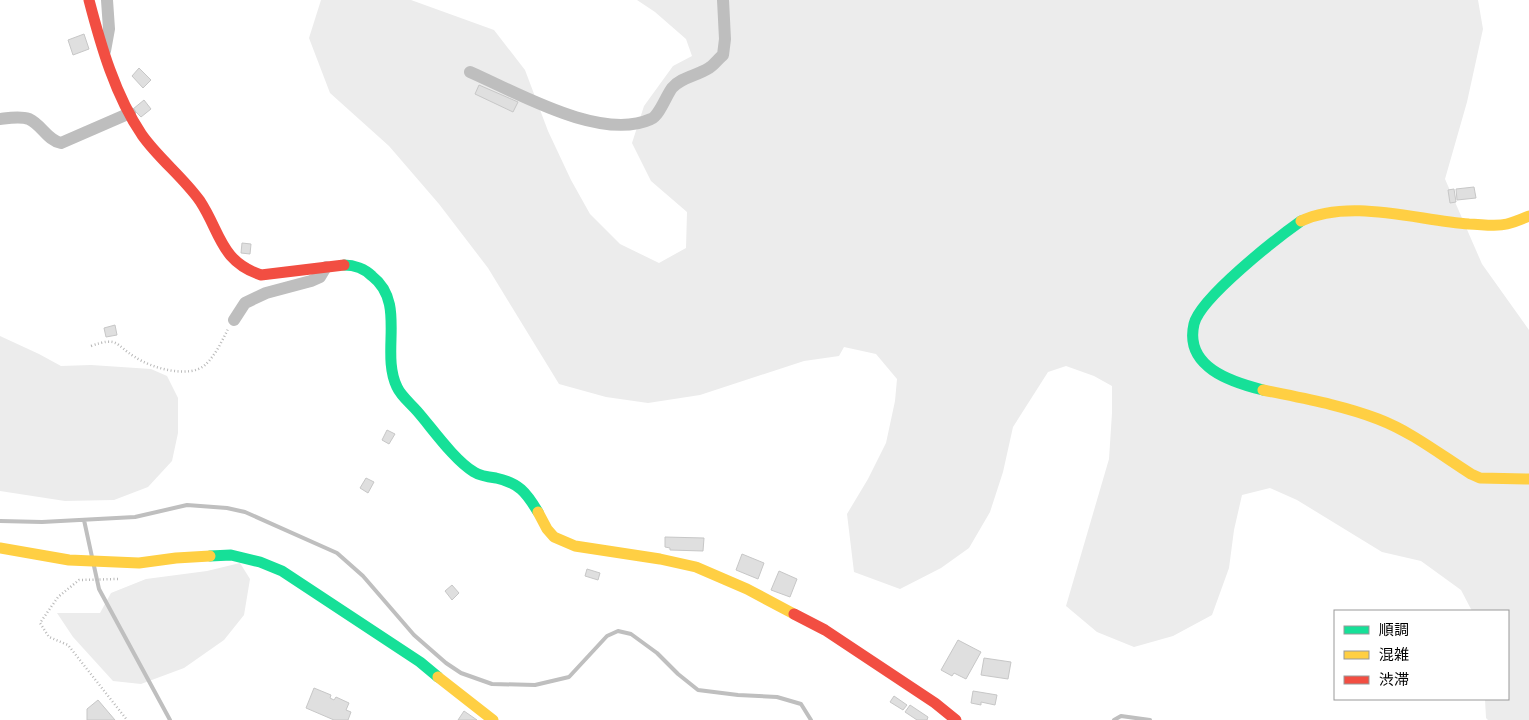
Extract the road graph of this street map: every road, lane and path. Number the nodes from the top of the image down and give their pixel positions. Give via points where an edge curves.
1 (89, 0) edge
2 (107, 0) edge
3 (723, 0) edge
4 (104, 51) junction
5 (470, 72) dead end
6 (130, 113) junction
7 (0, 119) edge
8 (1529, 216) edge
9 (326, 267) junction
10 (234, 320) joint
11 (91, 346) dead end
12 (1529, 479) edge
13 (0, 548) edge
14 (110, 580) dead end
15 (127, 720) edge
16 (492, 720) edge
17 (956, 720) edge

1 - 4 street
2 - 4 street via 109,29
3 - 5 street via 723,55 709,68 673,87 653,119 635,125 578,119 551,110
4 - 6 street
6 - 7 street via 61,142 50,138 31,120
6 - 9 street via 153,148 184,181 205,210 225,251 237,264 261,275
8 - 12 street via 1508,224 1490,225 1338,211 1302,220 1265,247 1204,306 1194,323 1193,340 1207,367 1226,379 1378,419 1409,434 1480,478
9 - 10 street via 320,277 266,293 245,303
9 - 17 street via 347,265 360,268 371,274 386,291 390,301 392,374 398,389 461,462 484,476 510,481 527,493 554,537 575,546 696,567 748,589 825,630
10 - 11 path via 204,365 193,370 162,369 136,358 120,344 105,341
13 - 16 street via 69,560 139,563 232,555 260,562 282,571 420,662
14 - 15 path via 79,580 58,596 40,623 49,638 68,645

